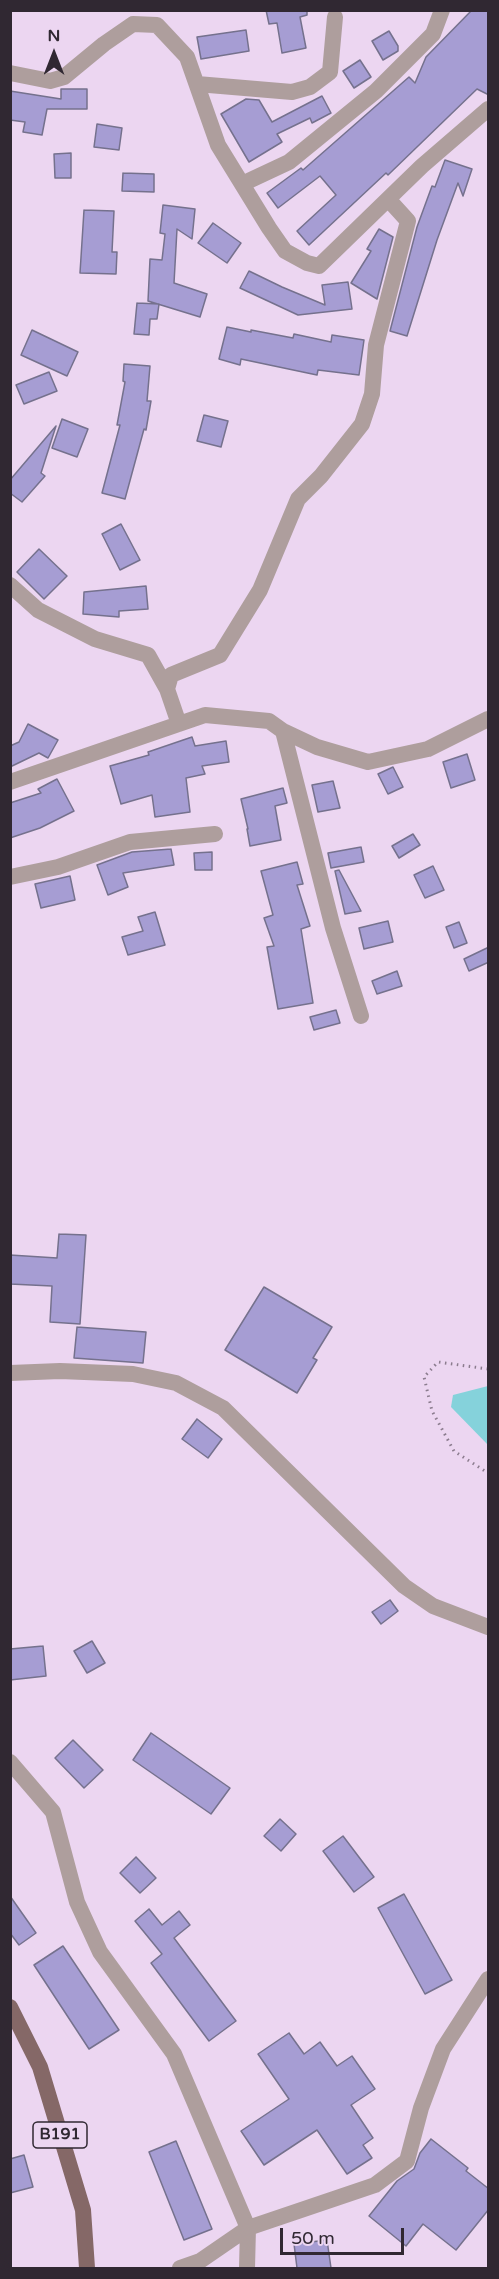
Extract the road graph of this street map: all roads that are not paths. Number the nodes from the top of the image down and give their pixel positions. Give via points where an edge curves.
1 (442, 10) edge
2 (335, 17) dead end
3 (10, 73) edge
4 (197, 84) junction
5 (488, 112) edge
6 (242, 184) junction
7 (388, 200) junction
8 (10, 585) edge
9 (167, 689) junction
10 (489, 719) edge
11 (179, 724) junction
12 (283, 731) junction
13 (10, 782) edge
14 (215, 834) dead end
15 (10, 878) edge
16 (361, 1016) dead end
17 (10, 1373) edge
18 (489, 1627) edge
19 (10, 1762) edge
20 (489, 1979) edge
21 (10, 2007) edge
22 (248, 2228) junction
23 (87, 2268) edge
24 (180, 2268) edge
25 (247, 2268) edge

1 - 6 street via 433,34 376,91 289,162
2 - 4 street via 330,72 310,87 292,93
3 - 4 street via 50,81 64,77 133,24 145,24 157,25 188,57
4 - 6 street via 218,145
5 - 7 street via 422,166
6 - 7 street via 285,251 319,266
7 - 9 street via 408,221 376,345 372,394 362,424 298,499 260,590 220,655 171,675
8 - 9 street via 38,610 95,639 148,655
9 - 11 street
10 - 12 street via 428,749 368,762 317,747
11 - 12 street via 206,715 269,720
11 - 13 street
12 - 16 street via 333,928
14 - 15 street via 130,842 58,867
17 - 18 street via 133,1374 176,1383 223,1408 404,1587 433,1606
19 - 22 street via 53,1812 77,1902 100,1952 174,2054
20 - 22 street via 443,2049 407,2161 375,2185
21 - 23 main road, B191 via 40,2067 83,2210
22 - 24 street via 200,2261
22 - 25 street

